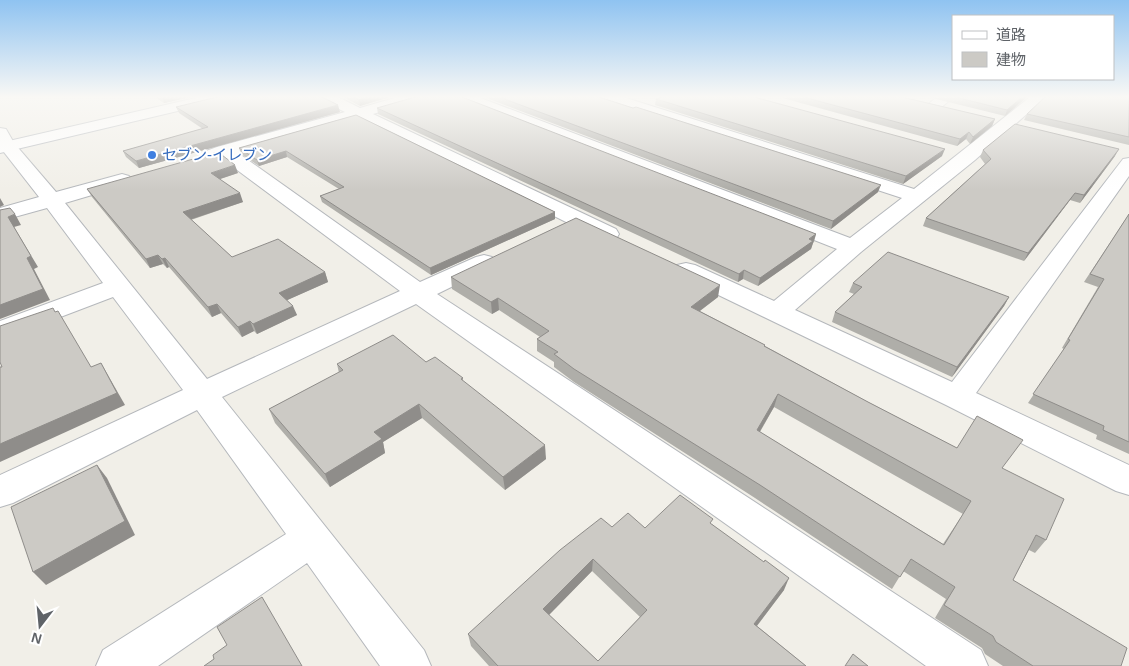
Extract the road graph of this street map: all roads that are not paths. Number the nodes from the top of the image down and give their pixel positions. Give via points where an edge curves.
1 (73, 128) edge
2 (306, 128) edge
3 (390, 128) edge
4 (545, 128) edge
5 (704, 128) edge
6 (1001, 128) edge
7 (2, 143) edge
8 (947, 150) edge
9 (1126, 155) edge
10 (969, 156) junction
11 (138, 176) edge
12 (916, 196) junction
13 (52, 200) junction
14 (0, 215) edge
15 (576, 219) junction
16 (550, 231) edge
17 (628, 243) edge
18 (853, 247) junction
19 (506, 252) edge
20 (663, 260) edge
21 (119, 286) junction
22 (418, 293) junction
23 (776, 313) junction
24 (0, 331) edge
25 (202, 394) junction
26 (957, 397) junction
27 (1129, 481) edge
28 (0, 492) edge
29 (311, 539) junction
30 (119, 666) edge
31 (408, 666) edge
32 (965, 666) edge

1 - 7 street
2 - 22 street via 209,156
3 - 15 street
4 - 18 street
5 - 12 street
6 - 10 street
7 - 13 street via 17,155
8 - 10 street
9 - 26 street
10 - 12 street
11 - 13 street
12 - 18 street
13 - 14 street
13 - 21 street
15 - 16 street
15 - 17 street
18 - 23 street
19 - 22 street
20 - 23 street
21 - 24 street
21 - 25 street
22 - 25 street
22 - 32 street
23 - 26 street
25 - 28 street
25 - 29 street
26 - 27 street
29 - 30 street
29 - 31 street

